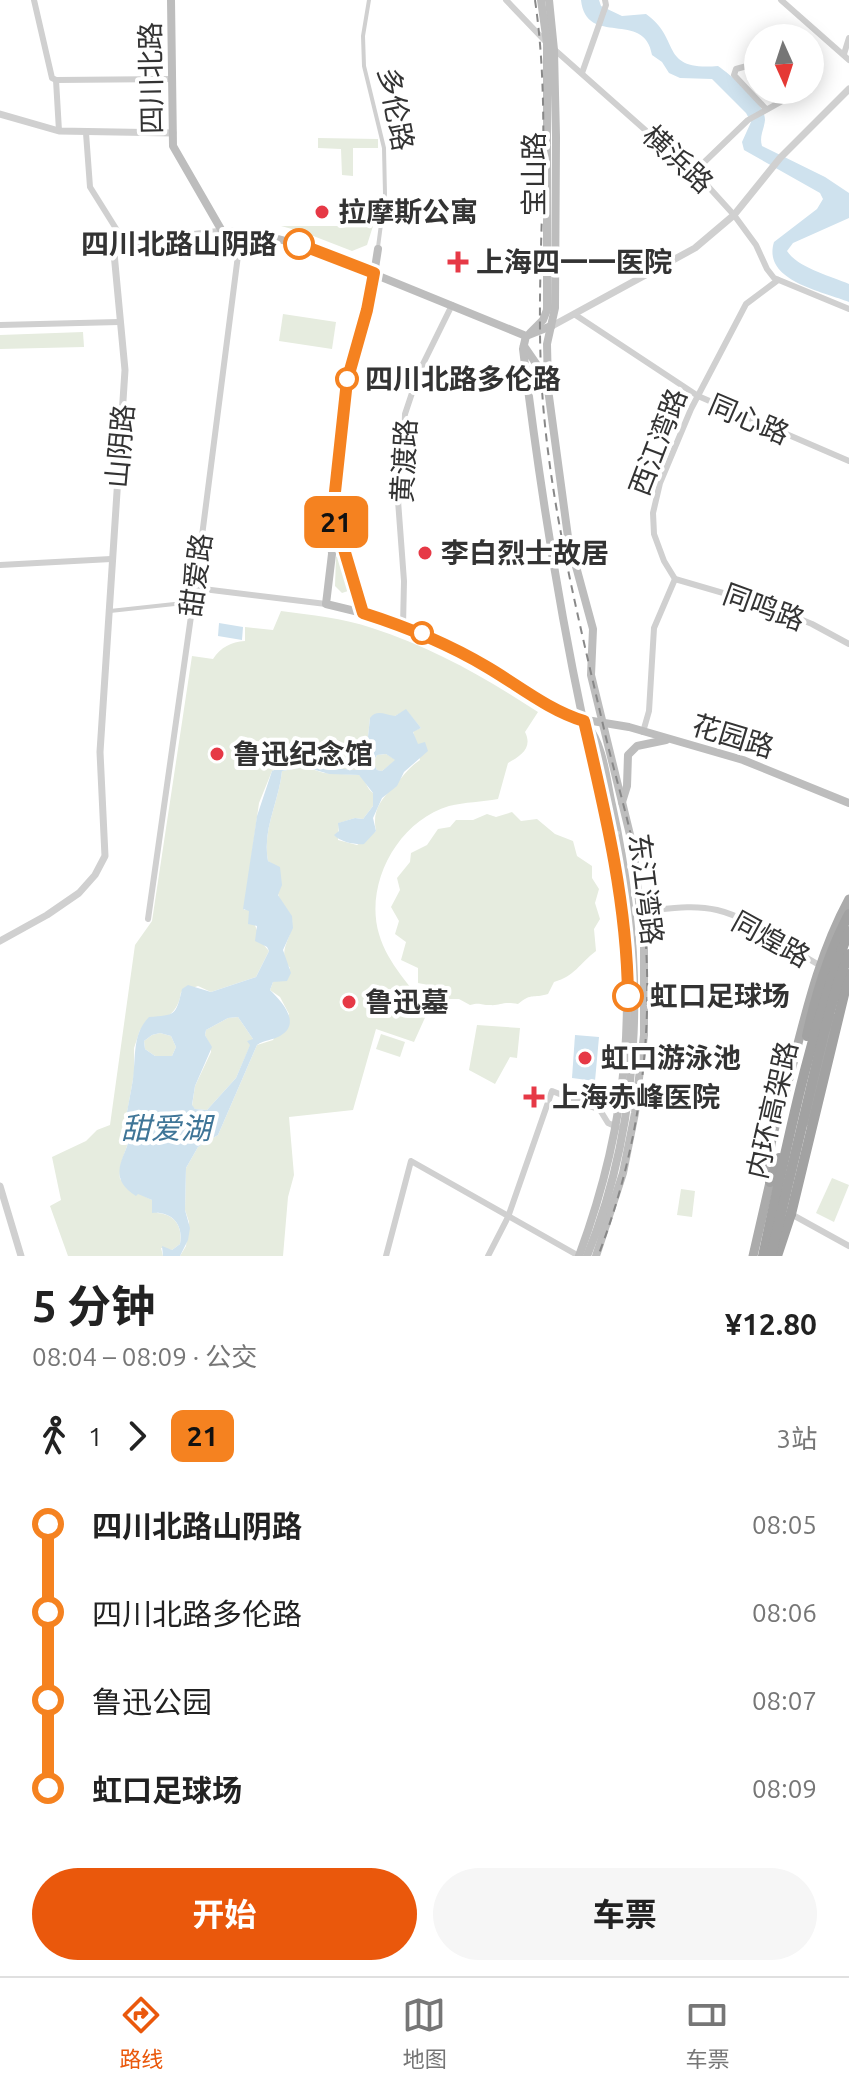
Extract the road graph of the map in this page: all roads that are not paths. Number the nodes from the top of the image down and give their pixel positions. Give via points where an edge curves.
1 (24, 0) edge
2 (171, 0) edge
3 (369, 0) edge
4 (506, 0) edge
5 (541, 0) edge
6 (549, 0) edge
7 (781, 0) edge
8 (34, 2) edge
9 (606, 2) edge
10 (849, 38) edge
11 (550, 47) junction
12 (847, 57) edge
13 (744, 67) edge
14 (582, 73) junction
15 (172, 79) junction
16 (56, 80) junction
17 (744, 86) edge
18 (849, 89) edge
19 (760, 104) edge
20 (775, 104) edge
21 (765, 109) junction
22 (0, 114) edge
23 (59, 131) junction
24 (86, 133) junction
25 (173, 133) junction
26 (694, 172) junction
27 (734, 215) junction
28 (222, 231) junction
29 (241, 232) junction
30 (125, 243) junction
31 (378, 249) joint
32 (374, 273) junction
33 (778, 280) junction
34 (452, 305) junction
35 (547, 305) junction
36 (849, 309) edge
37 (574, 314) junction
38 (119, 322) junction
39 (0, 325) edge
40 (552, 326) junction
41 (526, 336) junction
42 (523, 346) junction
43 (548, 381) junction
44 (698, 396) junction
45 (849, 461) edge
46 (334, 501) junction
47 (345, 550) junction
48 (332, 554) junction
49 (111, 559) junction
50 (0, 565) edge
51 (675, 579) junction
52 (195, 588) junction
53 (193, 602) junction
54 (326, 604) junction
55 (108, 611) junction
56 (363, 613) junction
57 (403, 626) junction
58 (849, 644) edge
59 (584, 721) junction
60 (601, 722) junction
61 (643, 732) junction
62 (669, 740) junction
63 (621, 802) junction
64 (849, 803) edge
65 (618, 833) dead end
66 (607, 837) dead end
67 (849, 899) edge
68 (642, 911) junction
69 (849, 914) edge
70 (148, 919) dead end
71 (849, 931) edge
72 (0, 941) edge
73 (849, 954) edge
74 (819, 965) junction
75 (848, 975) edge
76 (621, 1102) junction
77 (600, 1110) junction
78 (617, 1127) junction
79 (770, 1182) junction
80 (0, 1186) edge
81 (791, 1214) junction
82 (508, 1217) junction
83 (849, 1246) edge
84 (21, 1256) edge
85 (386, 1256) edge
86 (488, 1256) edge
87 (579, 1256) edge
88 (587, 1256) edge
89 (596, 1256) edge
90 (753, 1256) edge
91 (763, 1256) edge
92 (774, 1256) edge

1 - 8 street
2 - 15 main road, 四川北路
3 - 31 street, 多伦路 via 364,66 383,143 385,179
4 - 11 street, 横浜路
5 - 11 main road, 宝山路
6 - 11 main road, 宝山路
7 - 12 street
8 - 16 street via 49,74
9 - 14 street
10 - 12 street
11 - 14 street, 横浜路
11 - 35 main road, 宝山路
11 - 40 main road, 宝山路
13 - 17 street via 734,75
14 - 26 street, 横浜路
15 - 16 street
15 - 25 main road, 四川北路
16 - 23 street
18 - 27 street via 780,158
19 - 21 street
20 - 21 street
21 - 26 street
22 - 23 street
23 - 24 street
24 - 25 street
24 - 30 street via 90,187
25 - 28 main road, 四川北路 via 174,148
26 - 27 street, 横浜路
27 - 33 street, 横浜路
27 - 37 street via 695,248
28 - 29 main road
28 - 30 street
29 - 32 main road via 299,244
29 - 52 street, 甜爱路
30 - 38 street, 山阴路 via 114,258
31 - 32 main road, 多伦路
32 - 34 main road
32 - 46 main road via 347,381
33 - 36 street
33 - 44 street, 西江湾路 via 746,304
34 - 41 main road
34 - 57 street, 黄渡路 via 405,414 397,487
35 - 40 main road, 宝山路
35 - 41 main road via 543,320
37 - 40 street
37 - 44 street, 同心路
38 - 39 street
38 - 49 street, 山阴路 via 125,379
40 - 41 main road
40 - 43 main road
41 - 42 main road, 东江湾路
42 - 43 main road
42 - 59 main road, 东江湾路 via 540,489
43 - 60 main road via 568,537 593,629 590,671
44 - 45 street, 同心路
44 - 51 street, 西江湾路 via 665,469 653,513 654,534
46 - 47 main road
46 - 48 main road
47 - 48 main road via 337,545
47 - 56 main road
48 - 54 main road
49 - 50 street
49 - 55 street, 山阴路
51 - 58 street, 同鸣路 via 771,607
51 - 61 street via 654,628
52 - 53 street, 甜爱路
52 - 54 street
53 - 55 street
53 - 70 street, 甜爱路
54 - 56 main road
55 - 72 street, 山阴路 via 100,752 103,862 69,900
56 - 57 main road
57 - 59 main road via 453,647 558,711
59 - 60 main road
59 - 76 main road, 东江湾路 via 614,856 624,931 628,1011
59 - 88 main road, 东江湾路 via 599,748 619,837 635,997 622,1134
60 - 61 main road, 花园路
60 - 63 main road
61 - 62 main road, 花园路
62 - 63 main road via 632,749
62 - 64 main road, 花园路 via 743,760
63 - 68 main road
65 - 66 street, bridge
67 - 74 main road
68 - 74 street, 同煌路 via 708,908 745,921
68 - 89 main road via 645,1007 639,1089 623,1173
69 - 79 highway, bridge via 815,999
71 - 91 highway, 内环高架路, bridge via 806,1062
73 - 92 highway, 内环高架路, bridge via 823,1037
74 - 75 street, 同煌路
74 - 79 main road via 775,1131
75 - 81 highway, bridge
75 - 92 main road
76 - 77 street
76 - 78 main road, 东江湾路
77 - 78 street
77 - 82 street via 552,1091
78 - 87 main road, 东江湾路
79 - 90 main road
80 - 84 street
81 - 83 street
81 - 92 highway
82 - 85 street via 411,1161
82 - 86 street
82 - 87 street

